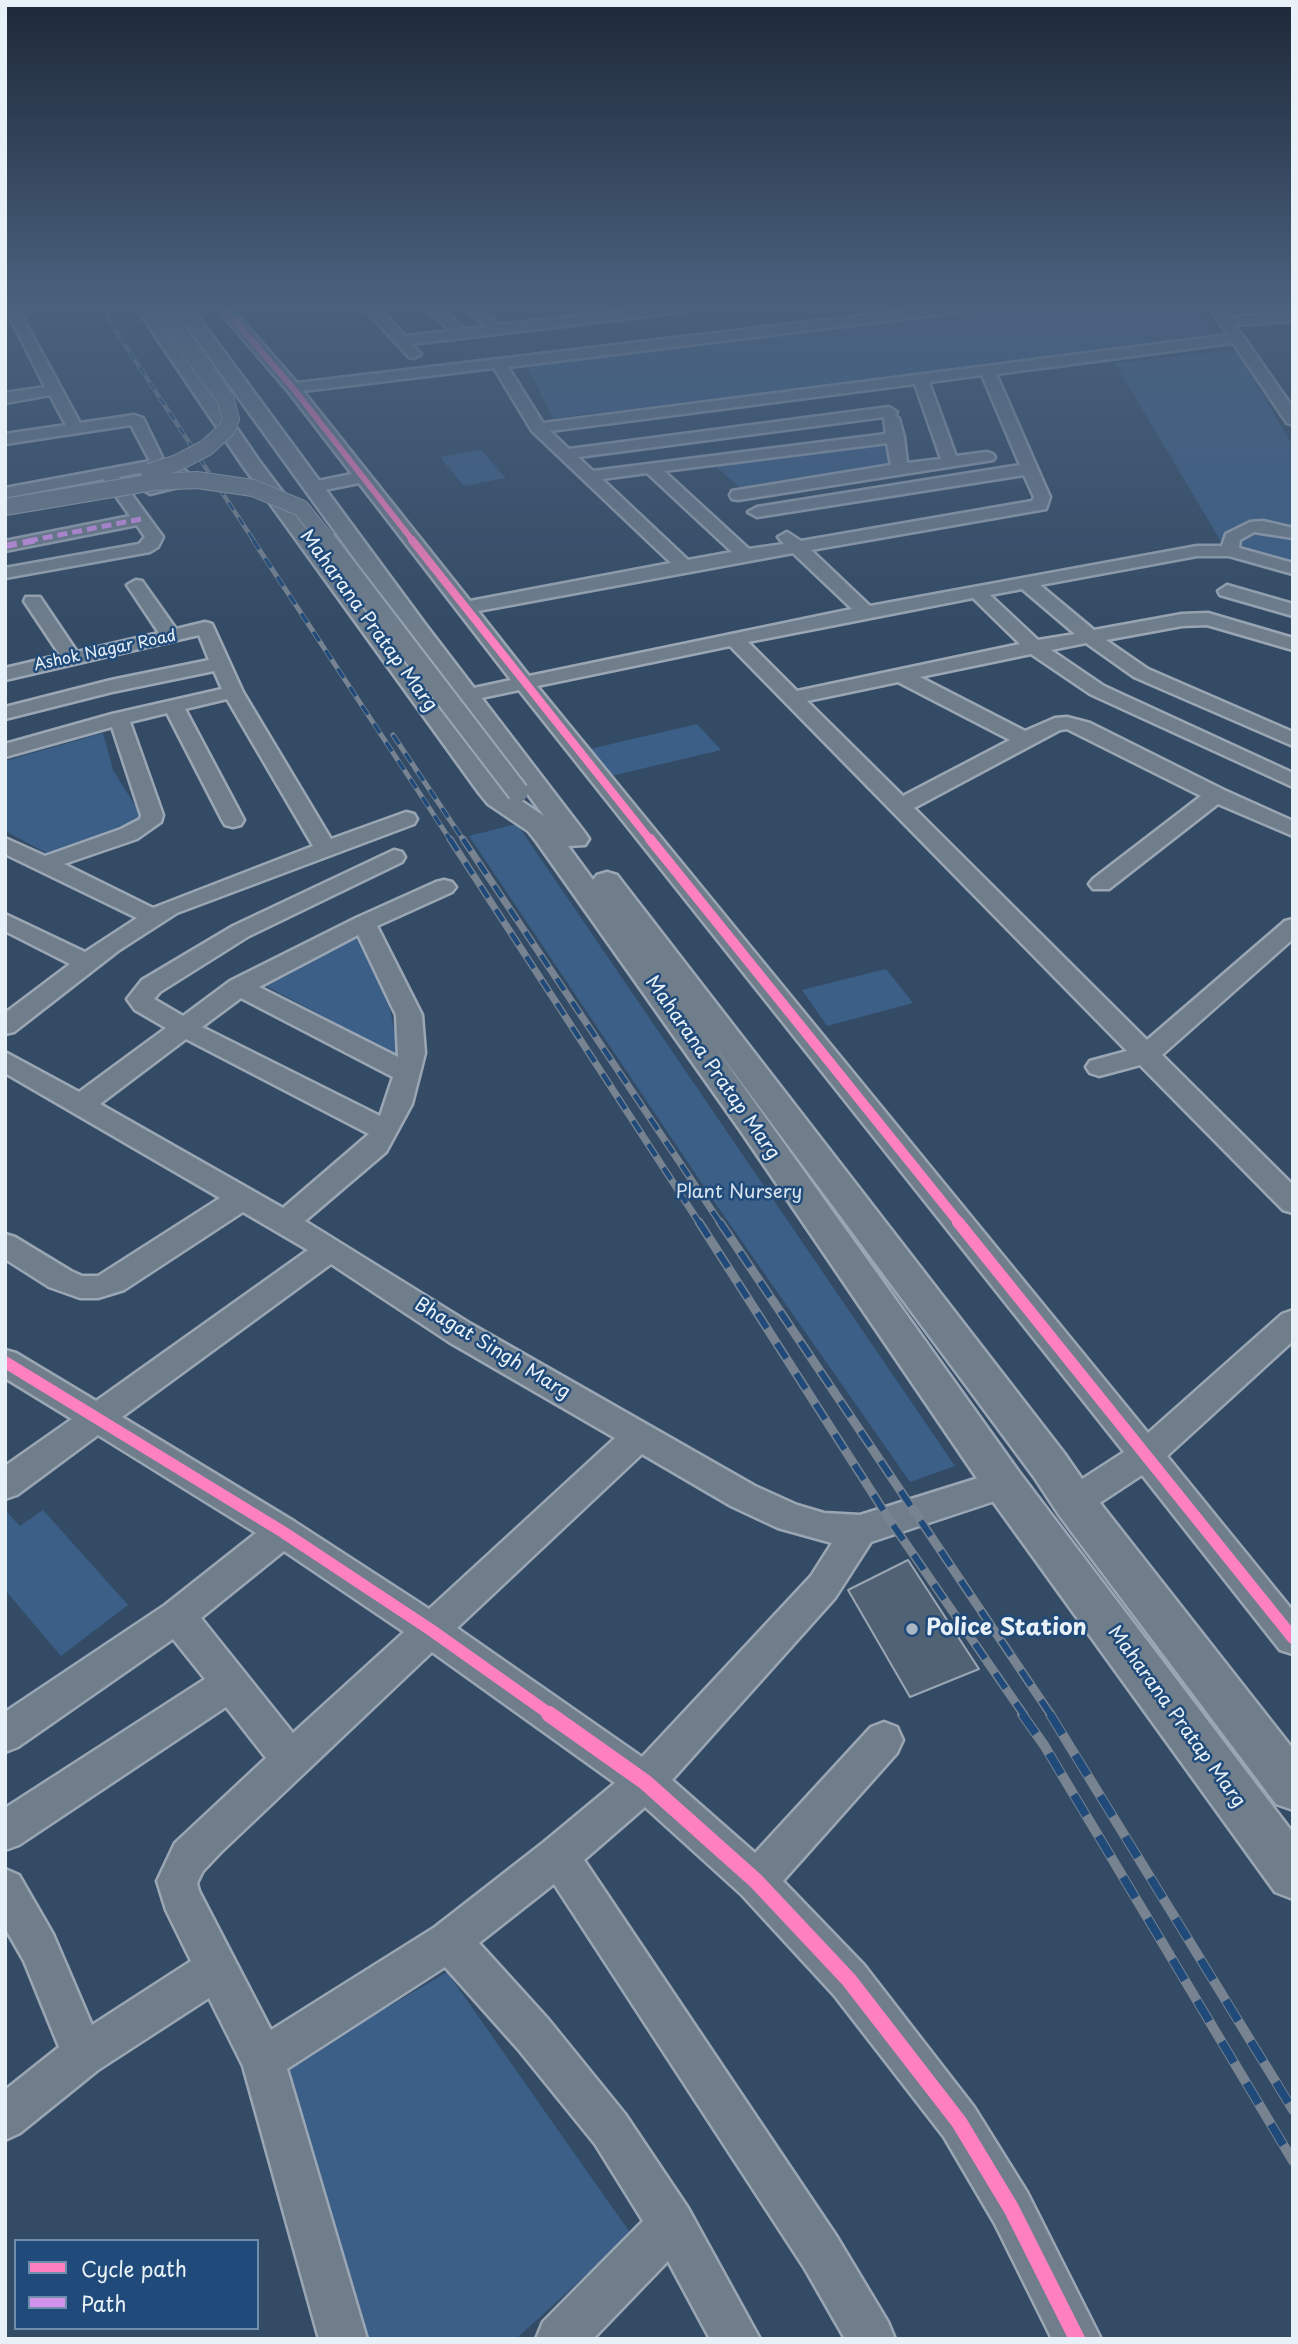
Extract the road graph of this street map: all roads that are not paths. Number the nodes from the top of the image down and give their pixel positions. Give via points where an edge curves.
1 (69, 416) edge
2 (219, 416) edge
3 (230, 416) edge
4 (262, 416) edge
5 (315, 416) edge
6 (531, 416) edge
7 (626, 416) edge
8 (855, 416) edge
9 (890, 416) edge
10 (934, 416) edge
11 (1006, 416) edge
12 (75, 428) junction
13 (538, 428) junction
14 (896, 437) junction
15 (5, 439) edge
16 (566, 454) junction
17 (154, 457) dead end
18 (697, 461) junction
19 (1025, 461) junction
20 (950, 462) junction
21 (650, 467) junction
22 (900, 469) junction
23 (109, 475) junction
24 (589, 476) junction
25 (362, 477) junction
26 (728, 487) junction
27 (5, 493) edge
28 (123, 493) junction
29 (320, 495) junction
30 (5, 500) edge
31 (5, 507) edge
32 (288, 511) junction
33 (757, 512) junction
34 (5, 514) edge
35 (141, 519) junction
36 (1293, 533) edge
37 (5, 546) edge
38 (798, 546) junction
39 (1230, 551) junction
40 (746, 555) junction
41 (684, 566) junction
42 (1293, 569) edge
43 (5, 573) edge
44 (1025, 582) junction
45 (136, 585) dead end
46 (976, 591) junction
47 (1227, 591) dead end
48 (33, 601) dead end
49 (466, 608) junction
50 (1293, 610) edge
51 (866, 612) junction
52 (172, 636) junction
53 (1090, 638) junction
54 (734, 639) junction
55 (1293, 644) edge
56 (1034, 647) junction
57 (71, 657) junction
58 (222, 663) junction
59 (5, 674) edge
60 (902, 676) junction
61 (524, 683) junction
62 (233, 692) junction
63 (467, 695) junction
64 (794, 698) junction
65 (173, 706) junction
66 (5, 713) edge
67 (119, 718) junction
68 (1289, 734) edge
69 (1024, 739) junction
70 (5, 751) edge
71 (1293, 781) edge
72 (1216, 795) junction
73 (524, 805) junction
74 (901, 806) junction
75 (406, 819) dead end
76 (233, 820) dead end
77 (1292, 827) edge
78 (5, 845) edge
79 (326, 849) junction
80 (394, 857) dead end
81 (43, 864) junction
82 (1101, 884) dead end
83 (444, 887) dead end
84 (154, 917) junction
85 (5, 920) edge
86 (364, 923) junction
87 (1293, 926) edge
88 (87, 963) junction
89 (239, 987) junction
90 (5, 1026) edge
91 (184, 1028) junction
92 (701, 1028) junction
93 (1145, 1055) junction
94 (5, 1061) edge
95 (1099, 1068) dead end
96 (407, 1073) junction
97 (80, 1105) junction
98 (386, 1131) junction
99 (242, 1198) junction
100 (1293, 1203) edge
101 (865, 1222) junction
102 (284, 1223) junction
103 (828, 1232) junction
104 (5, 1245) edge
105 (330, 1249) junction
106 (1293, 1322) edge
107 (5, 1362) edge
108 (96, 1418) junction
109 (640, 1436) junction
110 (1146, 1455) junction
111 (1004, 1484) junction
112 (5, 1485) edge
113 (1074, 1502) junction
114 (860, 1530) junction
115 (283, 1532) junction
116 (177, 1616) junction
117 (430, 1630) junction
118 (1293, 1638) edge
119 (229, 1684) junction
120 (5, 1734) edge
121 (884, 1740) dead end
122 (290, 1759) junction
123 (645, 1782) junction
124 (1293, 1787) edge
125 (5, 1831) edge
126 (1286, 1852) edge
127 (558, 1856) junction
128 (756, 1881) junction
129 (5, 1889) edge
130 (449, 1941) junction
131 (217, 1969) junction
132 (83, 2055) junction
133 (262, 2060) junction
134 (5, 2118) edge
135 (672, 2224) junction
136 (1066, 2333) edge
137 (343, 2339) edge
138 (560, 2339) edge
139 (736, 2339) edge
140 (871, 2339) edge

1 - 12 street
2 - 32 main road, Maharana Pratap Marg
3 - 30 street, bridge via 218,439 191,457 116,480
4 - 29 main road, Maharana Pratap Marg
5 - 25 street
6 - 13 street
7 - 13 street
8 - 16 street
9 - 14 street
10 - 20 street
11 - 19 street
12 - 15 street
12 - 17 street via 137,421
13 - 16 street
14 - 18 street
14 - 22 street
16 - 24 street
18 - 21 street
18 - 26 street
19 - 20 street
19 - 33 street
19 - 38 street via 1042,497 1040,505
20 - 22 street
21 - 24 street
21 - 40 street
22 - 26 street
23 - 27 street
23 - 28 street
23 - 28 street via 159,464 181,475 168,485
24 - 41 street
25 - 29 street
25 - 49 street
26 - 33 street
28 - 34 street
28 - 35 street
29 - 32 main road
29 - 63 main road, Maharana Pratap Marg
31 - 73 street, bridge via 177,480 234,483 287,500 310,517
32 - 73 main road, Maharana Pratap Marg via 489,787 498,798
33 - 38 street
35 - 37 street
35 - 43 street via 154,537 144,548
36 - 39 street via 1250,527 1232,538
38 - 40 street
38 - 51 street
39 - 42 street
39 - 44 street via 1197,551
40 - 41 street
41 - 49 street
44 - 46 street
44 - 53 street
45 - 52 street
46 - 51 street
46 - 56 street
47 - 50 street
48 - 57 street
49 - 61 street
51 - 54 street
52 - 57 street, Ashok Nagar Road
52 - 58 street, Ashok Nagar Road via 205,628
53 - 55 street via 1195,618
53 - 56 street
53 - 68 street via 1159,682
54 - 61 street
54 - 64 street
56 - 60 street
56 - 71 street via 1097,690
57 - 59 street, Ashok Nagar Road
58 - 62 street
58 - 66 street
60 - 64 street
60 - 69 street
61 - 63 street
61 - 110 street
62 - 65 street
62 - 79 street
63 - 92 main road, Maharana Pratap Marg
64 - 74 street
65 - 67 street
65 - 76 street
67 - 70 street
67 - 81 street via 152,815 150,822
69 - 72 street via 1055,724 1083,727
69 - 74 street
72 - 77 street
72 - 82 street
73 - 92 main road, Maharana Pratap Marg
74 - 93 street
75 - 79 street
78 - 81 street
79 - 84 street via 202,893
80 - 91 street via 241,931 143,993 140,999 144,1004
81 - 84 street
83 - 86 street
84 - 88 street
85 - 88 street
86 - 89 street
86 - 96 street via 404,1000 412,1036
87 - 93 street
88 - 90 street
89 - 91 street
89 - 96 street
91 - 97 street
91 - 98 street
92 - 101 main road, Maharana Pratap Marg
92 - 103 main road, Maharana Pratap Marg
93 - 95 street
93 - 100 street
94 - 97 street, Bhagat Singh Marg
96 - 98 street
97 - 99 street, Bhagat Singh Marg
98 - 102 street via 360,1160
99 - 102 street, Bhagat Singh Marg
99 - 104 street via 113,1282 98,1287 80,1287 60,1279
101 - 103 main road
101 - 113 main road, Maharana Pratap Marg
102 - 105 street, Bhagat Singh Marg
103 - 111 main road, Maharana Pratap Marg
105 - 108 street
105 - 109 street, Bhagat Singh Marg via 460,1333
106 - 110 street
107 - 108 street
108 - 112 street
108 - 115 street
109 - 114 street, Bhagat Singh Marg via 790,1518 824,1528
109 - 117 street
110 - 113 street
110 - 118 street
111 - 114 street, Bhagat Singh Marg
111 - 126 main road, Maharana Pratap Marg
113 - 124 main road, Maharana Pratap Marg
114 - 123 street via 823,1587
115 - 116 street
115 - 117 street
116 - 119 street
116 - 120 street
117 - 122 street
117 - 123 street
119 - 122 street
119 - 125 street
121 - 128 street
122 - 131 street via 189,1857 177,1881
123 - 127 street
123 - 128 street
127 - 130 street
127 - 140 street via 821,2253
128 - 136 street via 849,1980 959,2122 1011,2208
129 - 132 street via 40,1948
130 - 133 street
130 - 135 street via 610,2129
131 - 132 street
131 - 133 street
132 - 134 street
133 - 137 street
135 - 138 street
135 - 139 street

